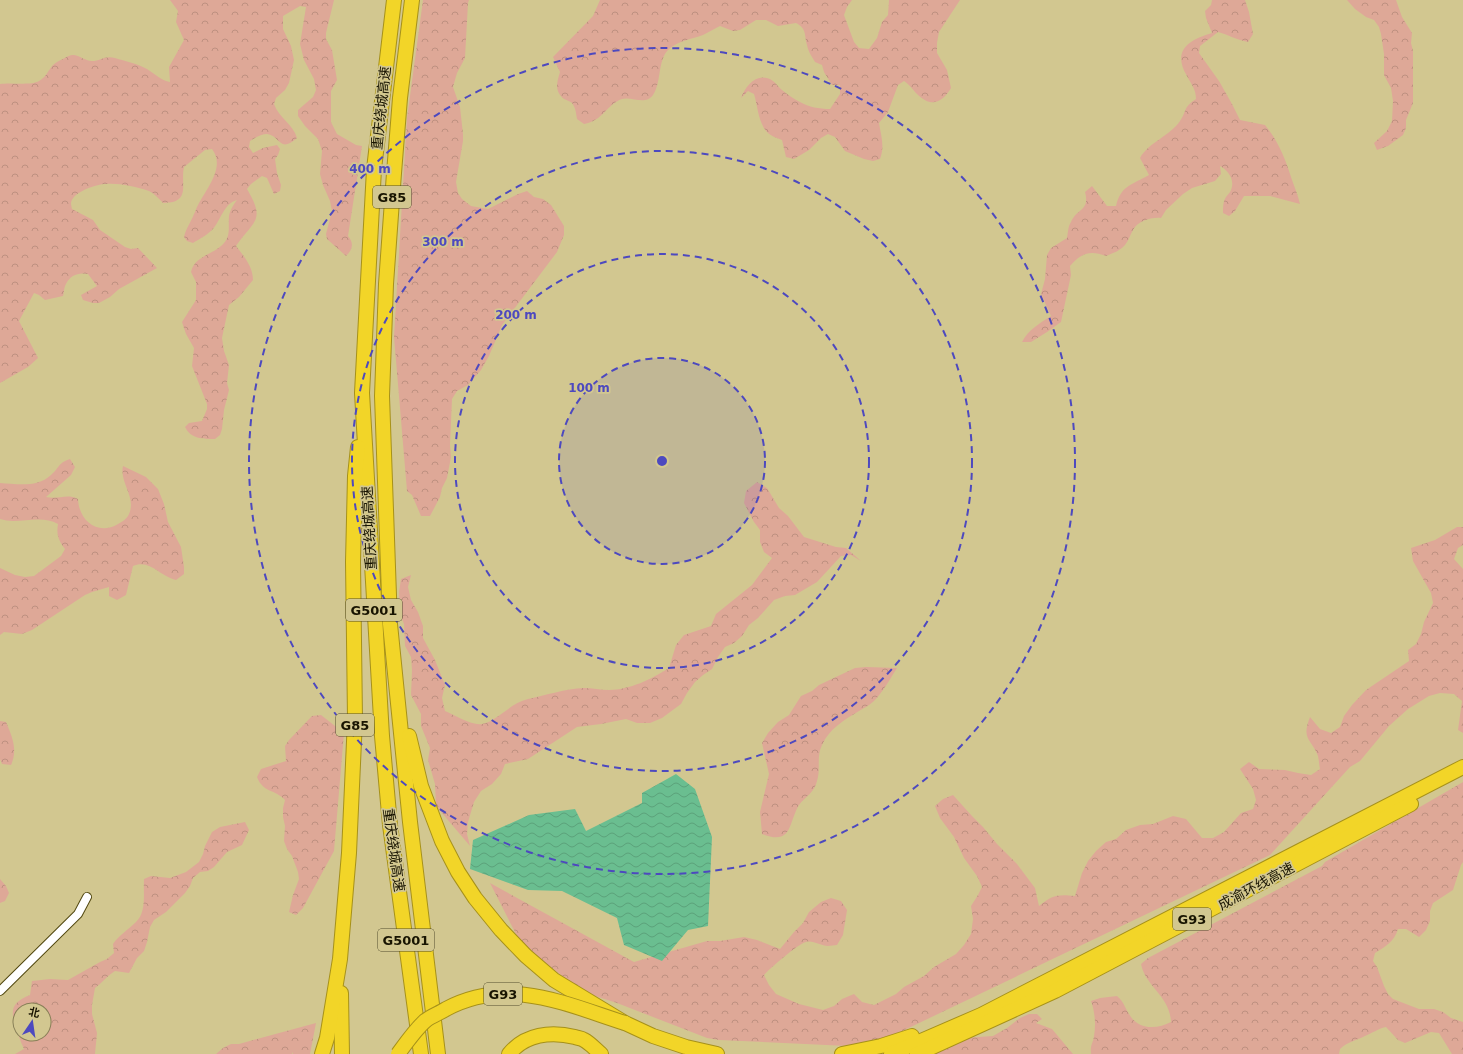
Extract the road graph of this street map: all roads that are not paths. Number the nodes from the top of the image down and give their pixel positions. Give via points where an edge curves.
1 (394, 0) edge
2 (412, 0) edge
3 (362, 393) junction
4 (395, 678) junction
5 (1463, 767) edge
6 (1463, 777) edge
7 (87, 898) dead end
8 (340, 959) junction
9 (0, 991) edge
10 (981, 1015) junction
11 (625, 1023) junction
12 (438, 1051) edge
13 (322, 1054) edge
14 (342, 1054) edge
15 (398, 1054) edge
16 (421, 1054) edge
17 (509, 1054) edge
18 (601, 1054) edge
19 (717, 1054) edge
20 (842, 1054) edge
21 (891, 1054) edge
22 (918, 1054) edge

1 - 3 highway, 重庆绕城高速 / G85 via 374,169
2 - 4 highway, 重庆绕城高速 / G85 via 394,173 386,284 382,396 390,624
3 - 8 highway, G85 via 355,476 353,562 355,727 349,853
3 - 16 highway, 重庆绕城高速 / G5001 via 378,673 390,826
4 - 11 highway, bridge via 420,786 442,841 475,898 526,956 554,980
4 - 12 highway, 重庆绕城高速 / G85
5 - 10 highway, 成渝环线高速 / G93
6 - 22 highway, 成渝环线高速 / G93 via 1055,991
7 - 9 street via 78,914
8 - 13 highway, G85
8 - 14 highway
10 - 20 highway, G93 via 881,1046
10 - 21 highway
11 - 15 highway, G93, bridge via 549,999 499,993 474,997 426,1020
11 - 19 highway, G93 via 653,1036
17 - 18 highway via 515,1047 534,1037 550,1033 565,1034 584,1040

